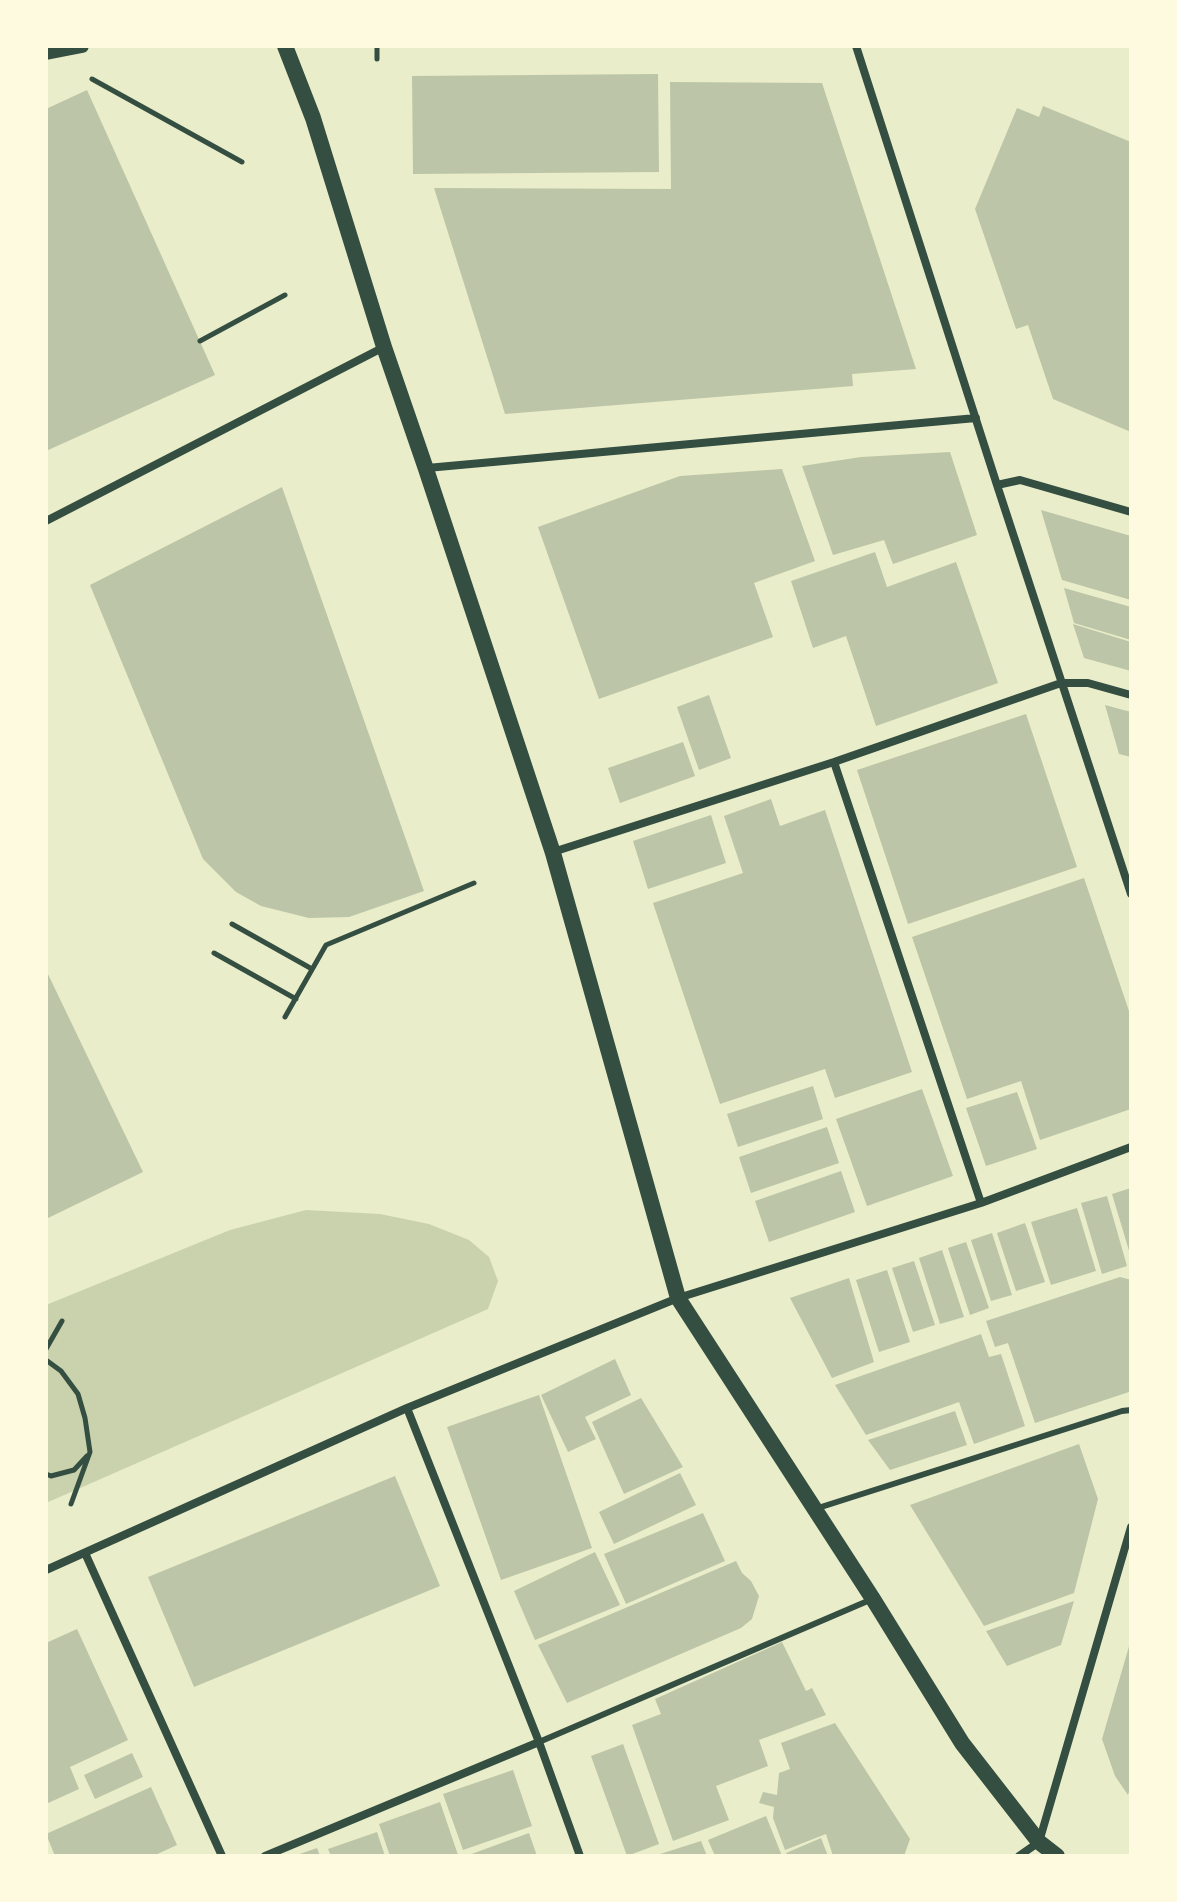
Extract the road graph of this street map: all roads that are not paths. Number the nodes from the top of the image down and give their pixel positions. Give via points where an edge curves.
1 (82, 46) edge
2 (285, 46) edge
3 (856, 46) edge
4 (46, 53) edge
5 (384, 347) junction
6 (976, 418) junction
7 (426, 469) junction
8 (997, 485) junction
9 (1131, 512) edge
10 (46, 521) edge
11 (1061, 683) junction
12 (1131, 695) edge
13 (834, 762) junction
14 (553, 853) junction
15 (1131, 894) edge
16 (1131, 1147) edge
17 (981, 1203) junction
18 (678, 1298) junction
19 (407, 1408) junction
20 (1131, 1410) edge
21 (814, 1509) junction
22 (1131, 1527) edge
23 (85, 1553) junction
24 (46, 1570) edge
25 (873, 1599) junction
26 (539, 1742) junction
27 (1039, 1842) junction
28 (222, 1856) edge
29 (265, 1856) edge
30 (580, 1856) edge
31 (1019, 1856) edge
32 (1057, 1856) edge

1 - 4 street
2 - 5 main road via 313,118
3 - 6 street
5 - 7 main road
5 - 10 street
6 - 7 street
6 - 8 street
7 - 14 main road
8 - 9 street via 1020,480
8 - 11 street
11 - 12 street via 1088,683
11 - 13 street
11 - 15 street
13 - 14 street
13 - 17 street
14 - 18 main road
16 - 17 street
17 - 18 street
18 - 19 street
18 - 21 main road
19 - 23 street
19 - 26 street
20 - 21 lane
21 - 25 main road
22 - 27 street
23 - 24 street
23 - 28 street
25 - 26 lane
25 - 27 main road via 962,1743
26 - 29 street
26 - 30 street
27 - 31 street
27 - 32 main road

